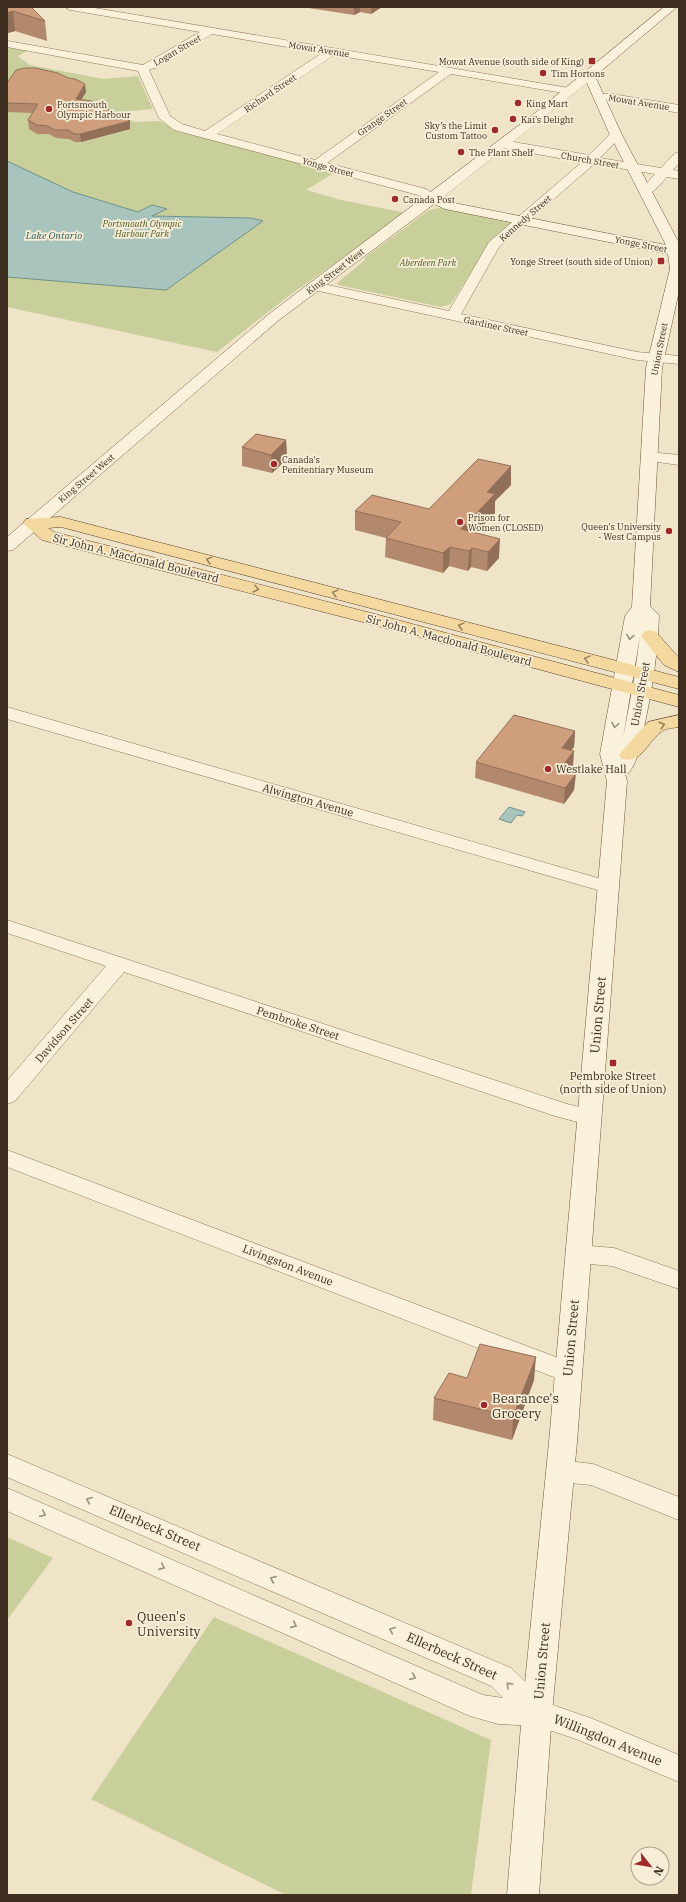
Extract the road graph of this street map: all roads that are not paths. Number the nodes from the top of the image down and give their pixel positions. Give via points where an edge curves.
1 (70, 7) edge
2 (671, 7) edge
3 (210, 31) junction
4 (8, 44) dead end
5 (332, 51) junction
6 (144, 68) junction
7 (448, 71) junction
8 (589, 75) junction
9 (588, 97) junction
10 (679, 108) edge
11 (207, 135) junction
12 (616, 135) junction
13 (502, 144) junction
14 (679, 156) edge
15 (591, 160) junction
16 (317, 164) junction
17 (633, 167) junction
18 (663, 172) junction
19 (679, 175) edge
20 (646, 191) junction
21 (432, 198) junction
22 (522, 220) junction
23 (677, 252) edge
24 (314, 286) junction
25 (453, 316) junction
26 (656, 358) junction
27 (679, 360) edge
28 (649, 457) junction
29 (679, 460) edge
30 (32, 523) junction
31 (7, 546) edge
32 (641, 608) junction
33 (650, 636) junction
34 (679, 666) edge
35 (623, 677) junction
36 (644, 683) junction
37 (679, 683) edge
38 (679, 701) edge
39 (7, 713) edge
40 (679, 721) edge
41 (629, 755) junction
42 (617, 781) junction
43 (608, 887) junction
44 (7, 926) edge
45 (120, 964) junction
46 (7, 1096) edge
47 (589, 1117) junction
48 (7, 1158) edge
49 (578, 1254) junction
50 (679, 1280) edge
51 (568, 1372) junction
52 (7, 1465) edge
53 (560, 1472) junction
54 (7, 1499) edge
55 (679, 1509) edge
56 (537, 1712) junction
57 (679, 1769) edge
58 (523, 1895) edge

1 - 3 street, Mowat Avenue
2 - 8 main road, King Street West
3 - 5 street, Mowat Avenue
3 - 6 street, Logan Street
4 - 6 street
5 - 7 street, Mowat Avenue
5 - 11 street, Richard Street
6 - 11 street, Yonge Street via 165,118 178,127
7 - 9 street, Mowat Avenue
7 - 16 street, Grange Street
8 - 9 main road, Union Street
8 - 9 main road, King Street West
9 - 10 street, Mowat Avenue via 612,97
9 - 12 main road, Union Street
9 - 13 main road, King Street West
11 - 16 street, Yonge Street
12 - 15 street, Kennedy Street
12 - 17 main road, Union Street
13 - 15 street, Church Street
13 - 21 main road, King Street West
14 - 18 street
15 - 17 street, Church Street
15 - 22 street, Kennedy Street
16 - 21 street, Yonge Street via 422,192
17 - 18 street, Church Street
17 - 20 main road, Union Street
18 - 19 street, Church Street
18 - 20 street
20 - 23 main road, Union Street
21 - 22 main road, Yonge Street via 445,204
21 - 24 main road, King Street West
22 - 23 main road, Yonge Street
22 - 25 street, Kennedy Street via 494,245
23 - 26 main road, Union Street via 677,269
24 - 25 street, Gardiner Street
24 - 30 main road, King Street West via 215,366
25 - 26 street, Gardiner Street
26 - 27 street, Gardiner Street
26 - 28 main road, Union Street
28 - 29 street
28 - 32 main road, Union Street
30 - 31 main road, King Street West
30 - 35 main road, Sir John A. Macdonald Boulevard via 62,522
32 - 33 main road, Union Street via 650,615
32 -> 35 main road, Union Street via 634,616
33 - 34 main road via 671,661
33 - 36 main road, Union Street
35 - 36 main road, Sir John A. Macdonald Boulevard
35 -> 42 main road, Union Street via 610,754
36 - 37 main road, Sir John A. Macdonald Boulevard
36 - 38 main road, Sir John A. Macdonald Boulevard
36 - 41 main road, Union Street
39 - 43 street, Alwington Avenue
41 -> 40 main road via 655,726
41 - 42 main road, Union Street
42 - 43 main road, Union Street
43 - 47 main road, Union Street
44 - 45 street, Pembroke Street
45 - 46 street, Davidson Street
45 - 47 street, Pembroke Street via 563,1111
47 - 49 main road, Union Street
48 - 51 street, Livingston Avenue
49 - 50 street via 614,1257
49 - 51 main road, Union Street
51 - 53 main road, Union Street
56 -> 52 street, Ellerbeck Street via 501,1677
53 - 55 street via 593,1475
53 - 56 main road, Union Street
54 -> 56 street via 480,1707 498,1711
56 - 57 street, Willingdon Avenue via 583,1728
56 - 58 main road, Union Street

